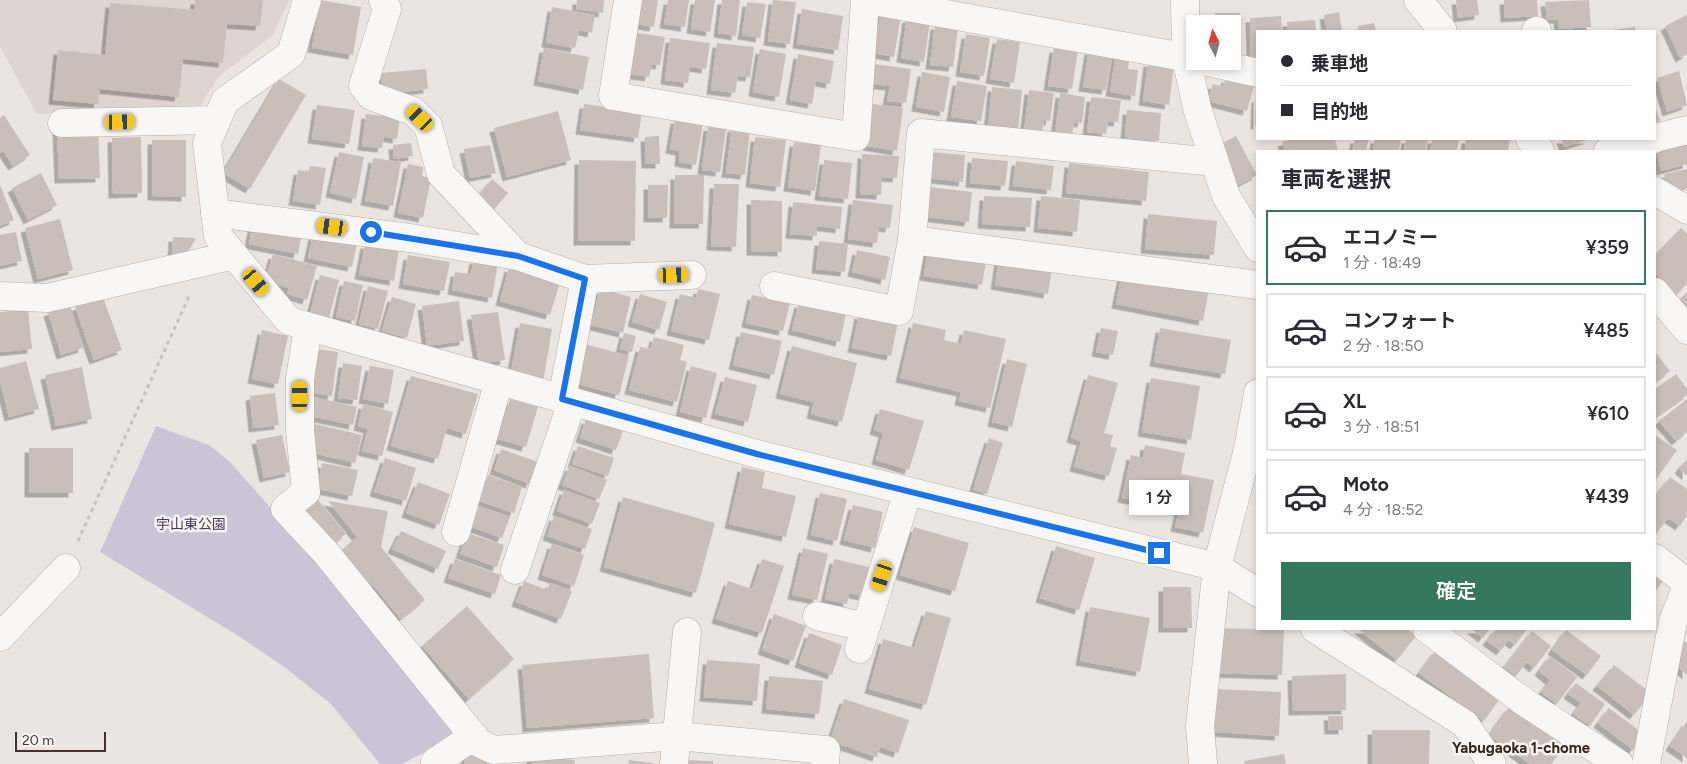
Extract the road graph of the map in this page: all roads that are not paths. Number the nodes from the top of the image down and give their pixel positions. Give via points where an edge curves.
1 (307, 0) edge
2 (383, 0) edge
3 (628, 0) edge
4 (866, 0) edge
5 (1185, 0) edge
6 (1418, 0) edge
7 (1188, 15) edge
8 (1442, 30) edge
9 (1186, 57) edge
10 (1241, 69) edge
11 (1195, 70) edge
12 (1256, 73) edge
13 (216, 120) junction
14 (62, 123) dead end
15 (1687, 130) edge
16 (1656, 138) edge
17 (1531, 140) edge
18 (1650, 140) edge
19 (1539, 150) edge
20 (1612, 150) edge
21 (1214, 162) junction
22 (1656, 192) edge
23 (1687, 210) edge
24 (215, 213) junction
25 (912, 240) junction
26 (1256, 245) edge
27 (234, 255) junction
28 (518, 256) junction
29 (692, 274) dead end
30 (585, 279) junction
31 (1256, 285) edge
32 (774, 286) dead end
33 (1656, 293) edge
34 (0, 296) edge
35 (308, 327) junction
36 (1687, 330) edge
37 (499, 381) junction
38 (567, 400) junction
39 (1256, 415) edge
40 (1253, 449) edge
41 (908, 491) junction
42 (456, 532) dead end
43 (1656, 559) edge
44 (1217, 567) junction
45 (66, 568) road end
46 (515, 570) dead end
47 (1687, 584) edge
48 (1256, 592) edge
49 (817, 616) dead end
50 (1317, 630) edge
51 (1428, 630) edge
52 (687, 632) dead end
53 (0, 636) edge
54 (474, 736) junction
55 (677, 736) junction
56 (1653, 760) edge
57 (437, 764) edge
58 (674, 764) edge
59 (826, 764) edge
60 (1203, 764) edge
61 (1492, 764) edge
62 (1619, 764) edge

1 - 13 street via 291,54 225,100
2 - 28 street via 387,9 363,86 371,96 413,111 428,126 441,174
3 - 4 street via 613,96 856,137
4 - 9 street
5 - 7 street
6 - 8 street
10 - 12 street
11 - 21 street via 1196,108
13 - 14 street
13 - 24 street via 207,142
15 - 16 street
17 - 19 street
18 - 20 street
21 - 25 street via 921,133
21 - 26 street via 1226,196
22 - 23 street
24 - 27 street via 218,236
24 - 28 street via 410,238
25 - 31 street
25 - 32 street via 898,311
27 - 34 street via 47,298
27 - 35 street via 289,322
28 - 30 street
29 - 30 street
30 - 38 street
33 - 36 street
35 - 37 street
35 - 54 street via 300,379 300,430 306,492 285,509 326,553
37 - 38 street
37 - 42 street
38 - 41 street via 757,454
38 - 46 street
39 - 40 street
40 - 44 street
41 - 44 street
41 - 49 street via 862,638
43 - 47 street
44 - 48 street
44 - 60 street via 1200,726
45 - 53 street
47 - 56 street via 1673,621
50 - 61 street via 1465,724
51 - 62 street via 1524,701
52 - 55 street
54 - 55 street via 494,750
54 - 57 street via 435,762
55 - 58 street
55 - 59 street via 826,750

